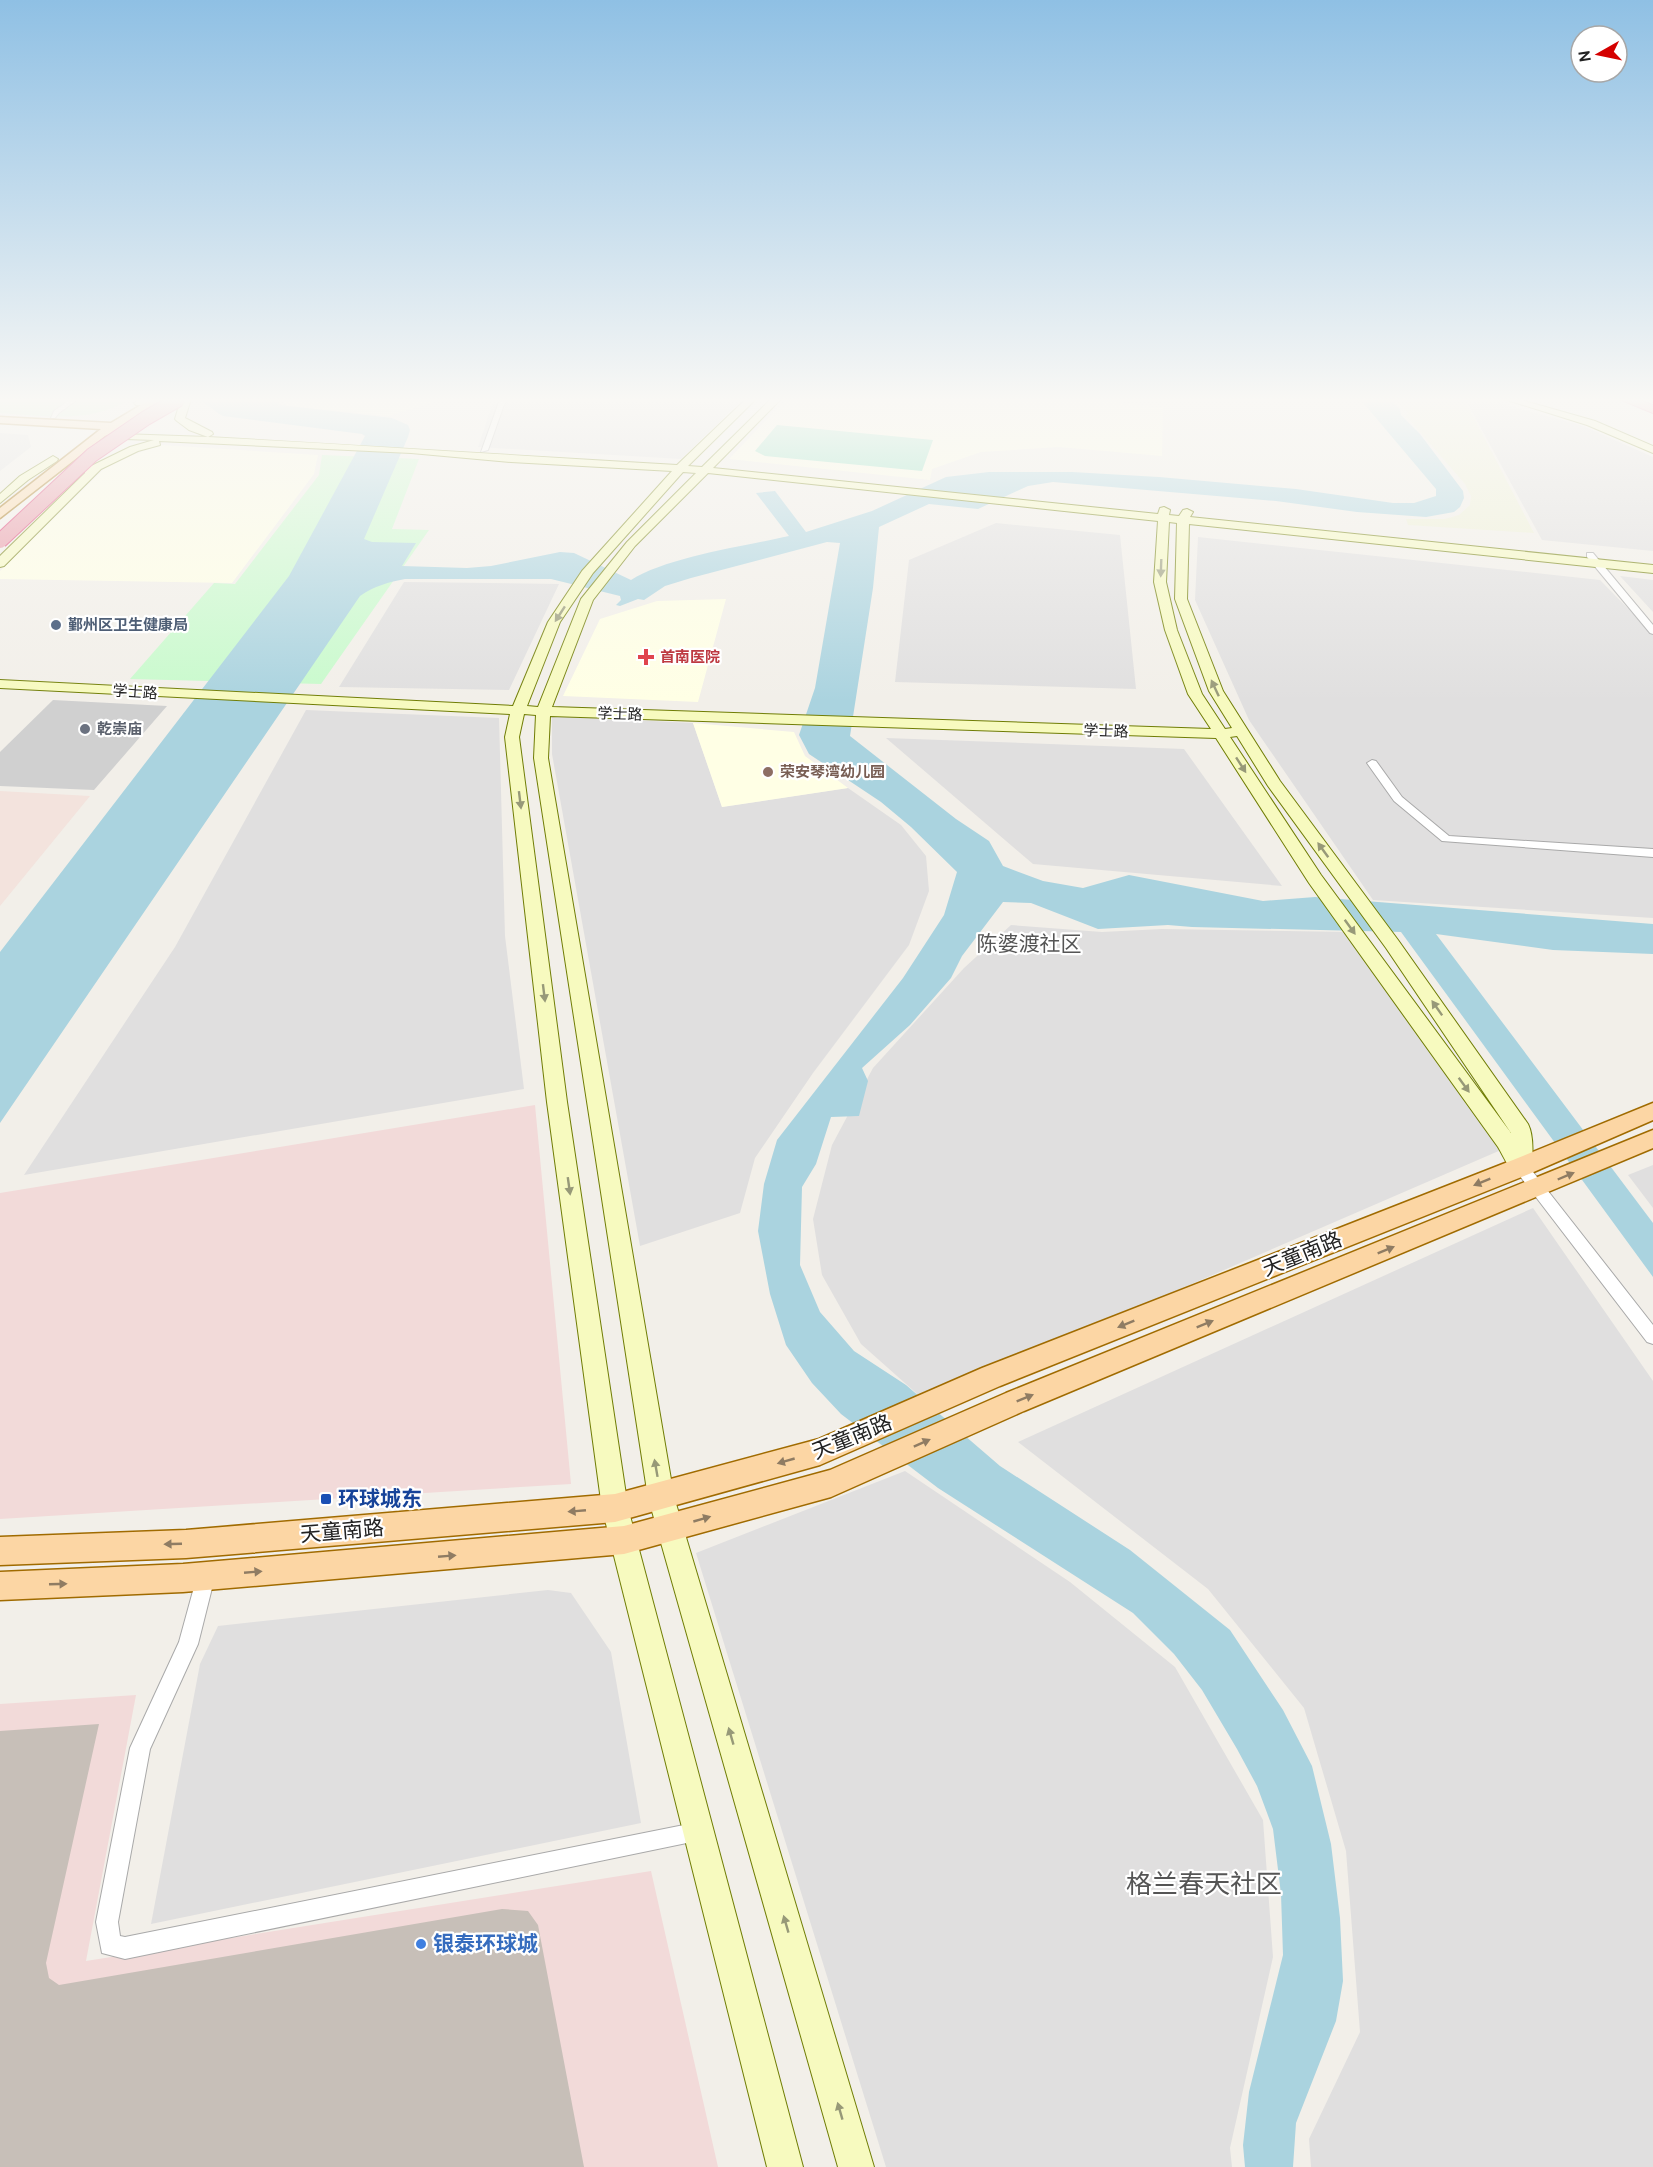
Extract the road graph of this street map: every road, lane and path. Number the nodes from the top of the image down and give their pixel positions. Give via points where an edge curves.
1 (16, 500) edge
2 (33, 500) edge
3 (45, 500) edge
4 (47, 500) edge
5 (64, 500) edge
6 (660, 500) edge
7 (667, 500) edge
8 (1036, 500) edge
9 (0, 513) edge
10 (1163, 514) junction
11 (1185, 516) junction
12 (0, 530) edge
13 (0, 544) edge
14 (1593, 559) junction
15 (0, 562) edge
16 (1653, 562) edge
17 (1653, 569) edge
18 (1653, 631) edge
19 (0, 684) edge
20 (518, 710) junction
21 (543, 711) junction
22 (1241, 731) junction
23 (1222, 734) junction
24 (1372, 762) dead end
25 (1653, 853) edge
26 (1653, 1111) edge
27 (1653, 1139) edge
28 (1529, 1163) junction
29 (1538, 1188) junction
30 (1653, 1337) edge
31 (661, 1497) junction
32 (615, 1508) junction
33 (670, 1528) junction
34 (624, 1540) junction
35 (0, 1551) edge
36 (206, 1576) junction
37 (0, 1586) edge
38 (699, 1832) junction
39 (785, 2167) edge
40 (856, 2167) edge

1 - 9 main road
2 - 12 highway
3 - 13 highway, bridge
4 - 13 main road
5 - 15 street
6 -> 20 street via 588,571 554,622
7 - 21 street via 587,599
8 - 10 street
10 - 11 street
10 -> 23 street via 1160,582 1171,630 1195,693
11 - 14 street
22 -> 11 street via 1216,691 1181,599
14 - 16 street
14 - 17 street
14 - 18 street
19 - 20 street, 学士路
20 - 21 street, 学士路
20 -> 32 street via 512,737 557,1102
21 - 23 street, 学士路
31 -> 21 street via 541,758
22 - 23 street, 学士路
28 -> 22 street via 1521,1130 1392,944 1273,783
23 -> 28 street via 1315,879 1505,1141
24 - 25 street via 1398,799 1446,839
26 - 28 main road, 天童南路
29 -> 27 main road
28 - 29 street
28 -> 31 main road, 天童南路 via 942,1399 820,1452
29 - 30 street
33 -> 29 main road via 831,1483
31 - 32 main road, 天童南路
31 - 33 street
32 - 34 street
32 -> 35 main road, 天童南路 via 186,1544
33 - 34 main road
40 -> 33 street
36 -> 34 main road
34 - 38 street
37 -> 36 main road
36 - 38 street via 188,1644 140,1748 107,1922 110,1945 125,1948
38 - 39 street

